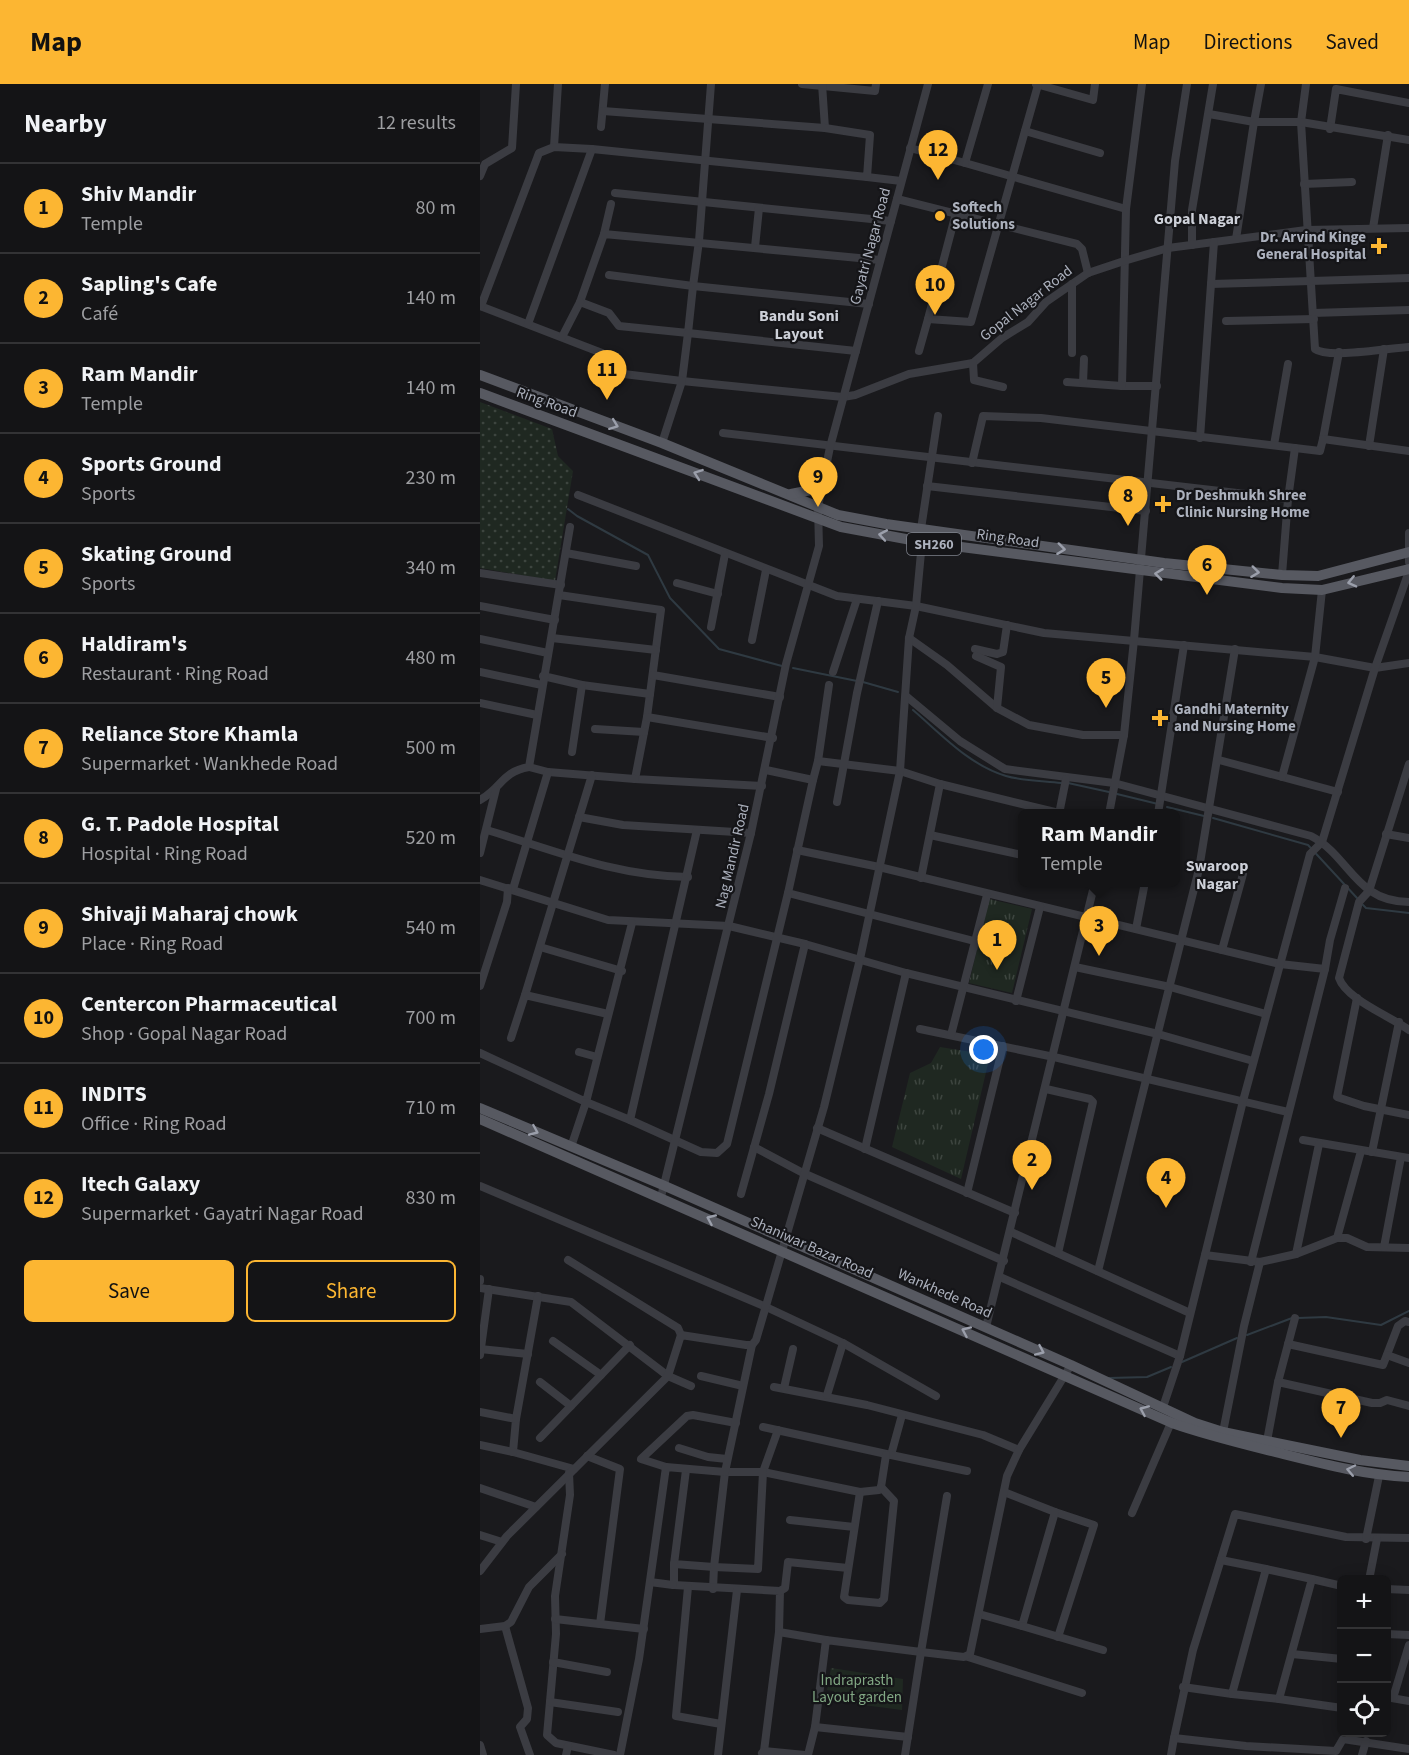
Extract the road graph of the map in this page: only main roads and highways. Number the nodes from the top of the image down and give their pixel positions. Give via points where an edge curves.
1 (480, 375) edge
2 (480, 393) edge
3 (824, 477) road end
4 (790, 494) junction
5 (1409, 552) edge
6 (1409, 570) edge
7 (480, 1108) edge
8 (480, 1119) edge
9 (785, 1246) junction
10 (1173, 1417) junction
11 (1409, 1466) edge
12 (1409, 1477) edge

1 -> 4 main road, SH260
6 -> 2 main road, Ring Road / SH260 via 1322,590 1138,571 841,527
3 - 4 main road via 811,490
4 -> 5 main road, Ring Road / SH260 via 838,515 921,529 1282,575 1318,576
7 -> 9 main road, Wankhede Road via 665,1186
9 -> 8 main road, Shaniwar Bazar Road
10 -> 9 main road, Shaniwar Bazar Road via 1065,1375
9 -> 10 main road, Wankhede Road via 986,1327 1163,1407
10 - 11 main road, Wankhede Road via 1223,1432 1381,1464
12 -> 10 main road, Shaniwar Bazar Road via 1379,1476 1206,1435

